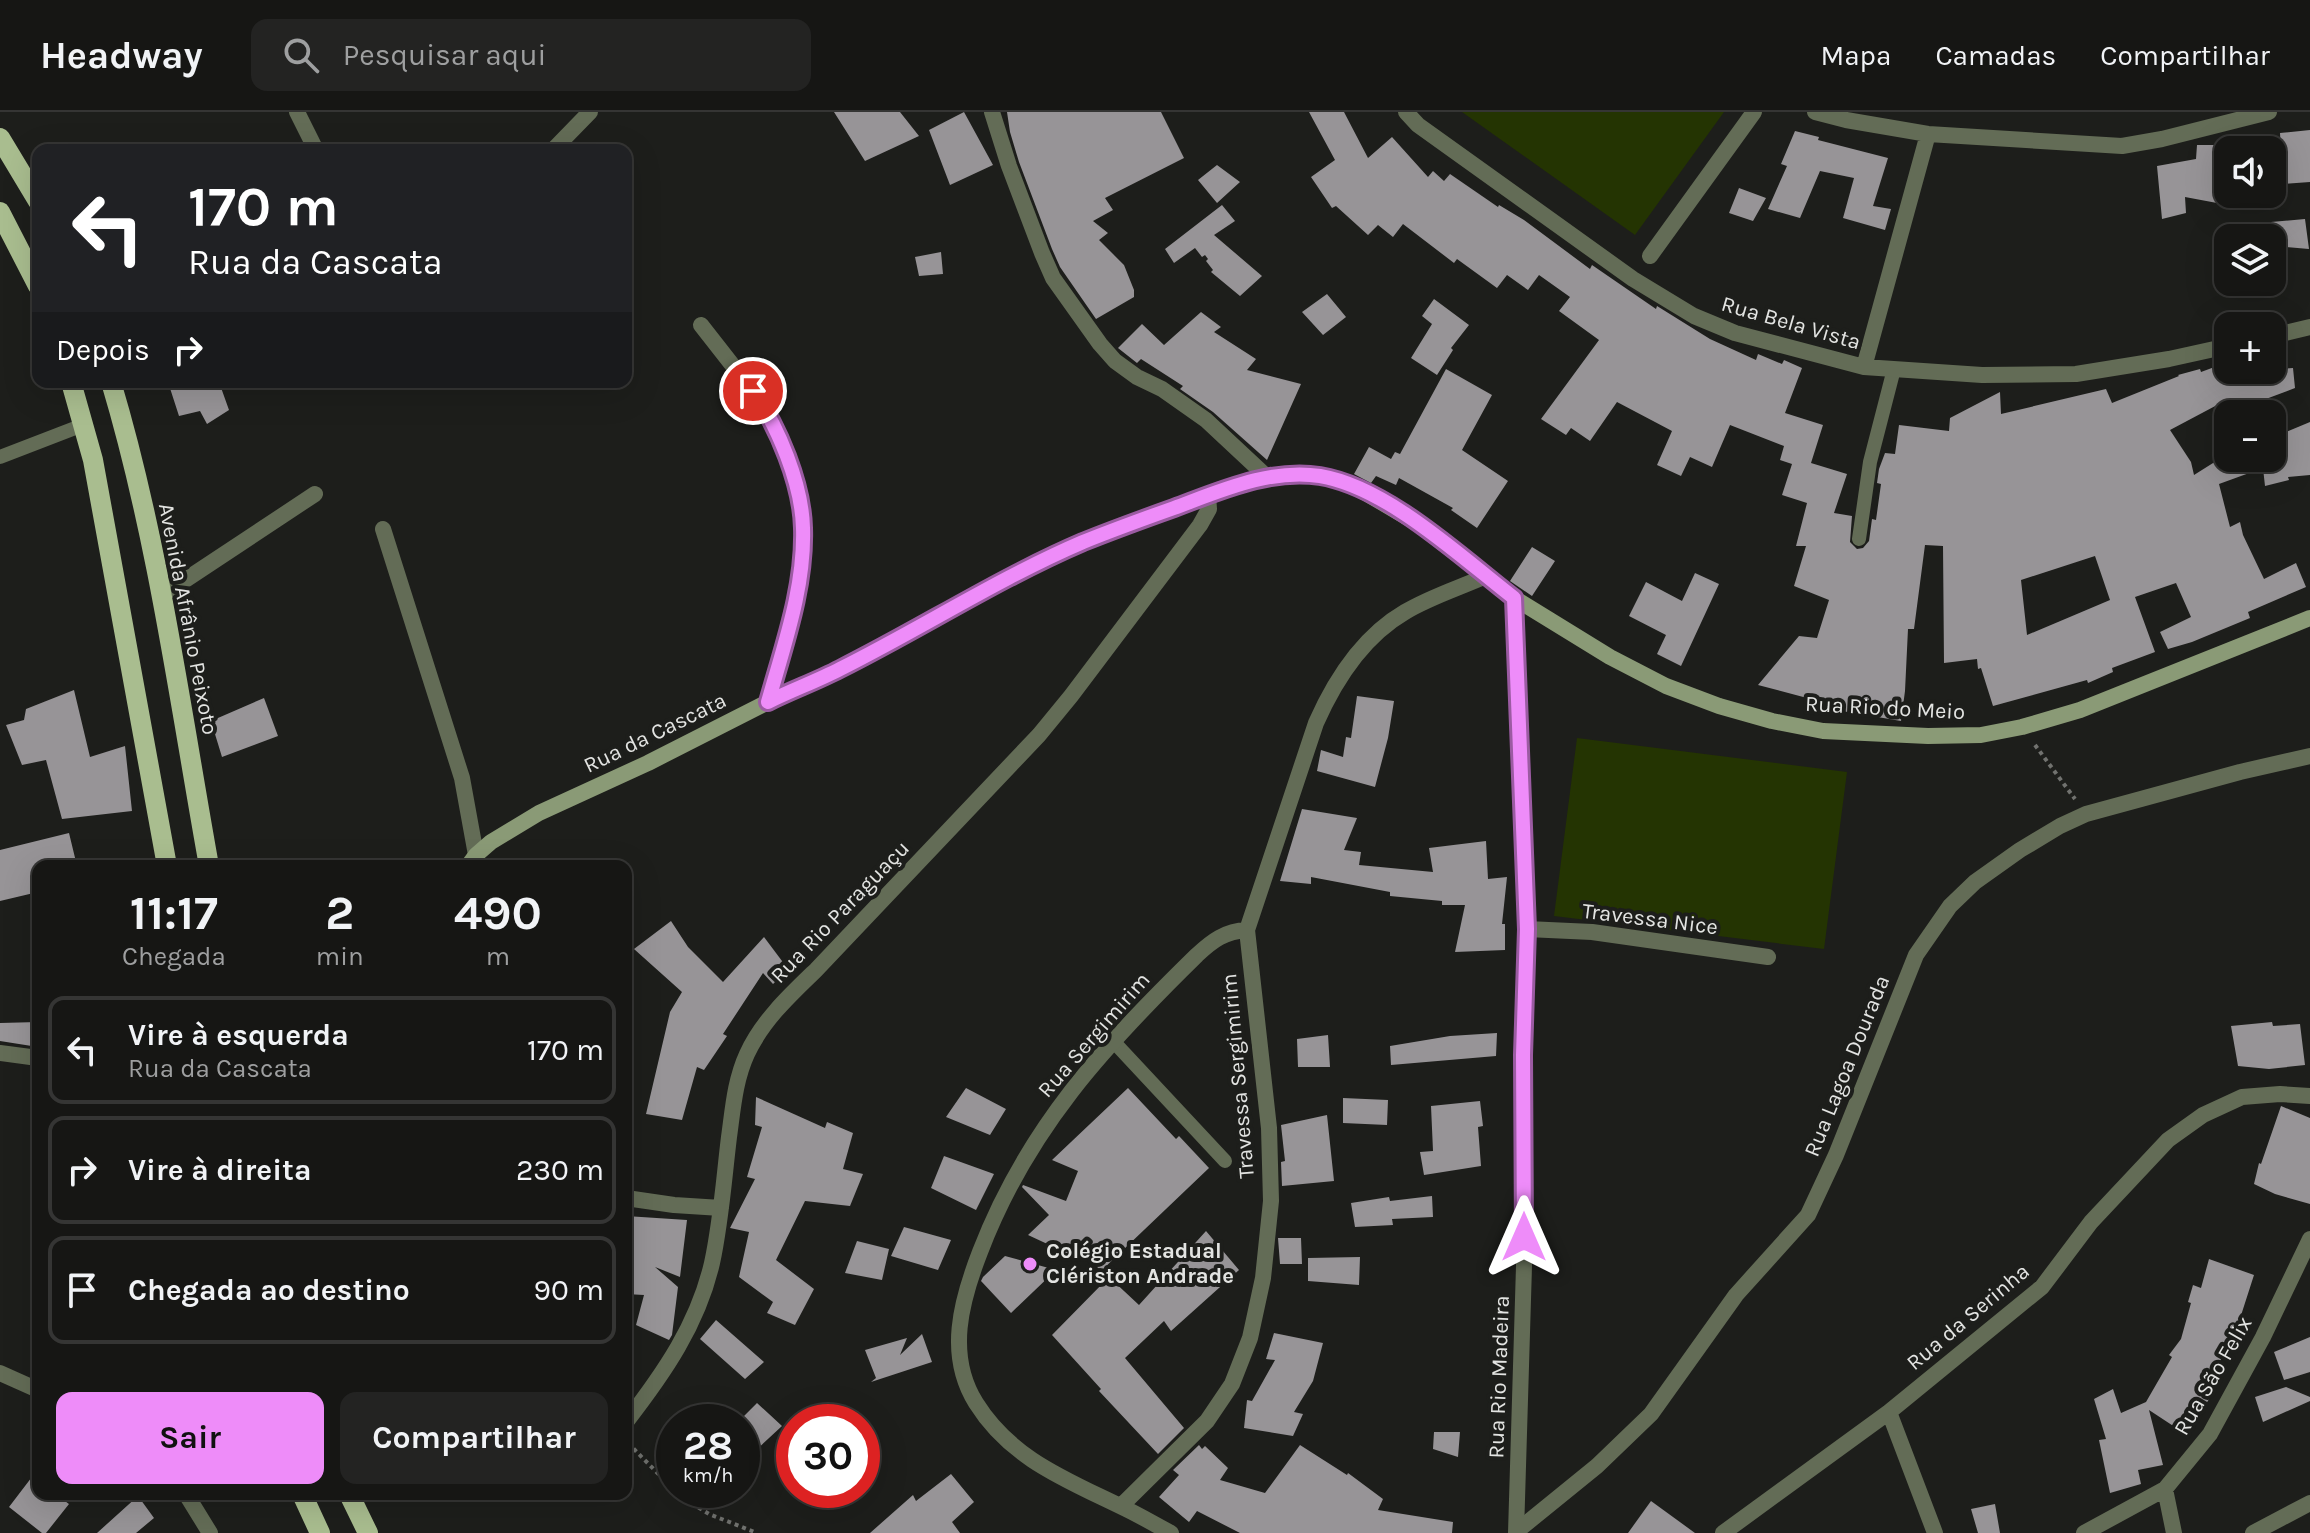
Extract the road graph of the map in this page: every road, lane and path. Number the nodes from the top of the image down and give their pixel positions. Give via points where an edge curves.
1 (297, 112) edge
2 (590, 112) edge
3 (992, 112) edge
4 (1406, 112) edge
5 (1754, 112) edge
6 (1815, 112) edge
7 (2269, 112) edge
8 (1928, 134) junction
9 (0, 138) edge
10 (313, 144) edge
11 (559, 144) edge
12 (32, 191) edge
13 (0, 212) edge
14 (1650, 256) dead end
15 (32, 270) edge
16 (701, 325) dead end
17 (2310, 327) edge
18 (2286, 333) edge
19 (2214, 349) edge
20 (1864, 367) junction
21 (1894, 369) junction
22 (73, 388) edge
23 (113, 388) edge
24 (83, 425) junction
25 (0, 457) edge
26 (1267, 477) junction
27 (315, 494) dead end
28 (1208, 495) junction
29 (383, 529) dead end
30 (1859, 539) dead end
31 (1486, 576) junction
32 (161, 596) junction
33 (1514, 598) junction
34 (2310, 618) edge
35 (768, 702) junction
36 (2022, 727) junction
37 (2310, 756) edge
38 (2086, 814) junction
39 (166, 860) edge
40 (208, 860) edge
41 (472, 860) edge
42 (473, 860) edge
43 (1527, 929) junction
44 (1247, 930) junction
45 (1768, 957) dead end
46 (1113, 1041) junction
47 (0, 1053) edge
48 (32, 1057) edge
49 (2310, 1096) edge
50 (1225, 1161) dead end
51 (632, 1199) edge
52 (721, 1208) junction
53 (2310, 1239) edge
54 (0, 1373) edge
55 (32, 1387) edge
56 (1889, 1412) junction
57 (632, 1414) edge
58 (632, 1447) edge
59 (2165, 1489) junction
60 (190, 1500) edge
61 (305, 1500) edge
62 (352, 1500) edge
63 (2310, 1503) edge
64 (1121, 1506) junction
65 (1516, 1532) edge
66 (210, 1533) edge
67 (320, 1533) edge
68 (368, 1533) edge
69 (757, 1533) edge
70 (1171, 1533) edge
71 (1723, 1533) edge
72 (1935, 1533) edge
73 (2084, 1533) edge
74 (2174, 1533) edge
75 (2253, 1533) edge

1 - 10 street
2 - 11 street
3 - 26 street via 1053,278 1093,334 1115,361 1183,402
4 - 20 street, Rua Bela Vista via 1633,279 1694,316 1735,333
5 - 14 street
6 - 8 street
7 - 8 street via 2122,146
8 - 20 street
9 - 12 main road
13 - 15 main road
16 - 35 street via 766,408 784,446 804,525 794,609
17 - 18 street
19 - 21 street, Rua Bela Vista via 2076,374
20 - 21 street, Rua Bela Vista
21 - 30 lane via 1870,462
22 - 24 main road
23 - 32 main road, Avenida Afrânio Peixoto
24 - 25 lane
24 - 39 main road
26 - 28 main road, Rua da Cascata
26 - 31 main road, Rua da Cascata via 1297,473 1352,485 1415,522
27 - 32 street
28 - 35 main road, Rua da Cascata via 1080,543
28 - 52 street, Rua Rio Paraguaçu via 1209,509 1200,525 1039,735 766,1023 736,1083
29 - 41 street via 462,778
31 - 33 main road, Rua da Cascata
31 - 44 street via 1404,612 1348,664 1316,723
32 - 40 main road, Avenida Afrânio Peixoto
33 - 36 main road, Rua Rio do Meio via 1666,686 1772,721 1823,731 1915,735 1981,735
33 - 43 street, Rua Rio Madeira
34 - 36 main road, Rua Rio do Meio via 2080,710
35 - 42 main road, Rua da Cascata via 539,813
36 - 38 path
37 - 38 street, Rua Lagoa Dourada
38 - 65 street, Rua Lagoa Dourada via 2020,850 1950,906 1916,955 1808,1215 1736,1295 1651,1414
43 - 45 street, Travessa Nice via 1592,932
43 - 65 street, Rua Rio Madeira
44 - 46 street, Rua Sergimirim via 1228,933 1208,945
44 - 64 street, Travessa Sergimirim via 1269,1143 1271,1201 1260,1293 1232,1384 1207,1421
46 - 50 lane
46 - 64 street, Rua Sergimirim via 1071,1090 1017,1170 974,1266 957,1338 976,1403 998,1430 1062,1479
47 - 48 street
49 - 56 street, Rua da Serinha via 2242,1097 2203,1115 2168,1140 2091,1222 2042,1287
51 - 52 street
52 - 57 street, Rua Rio Paraguaçu via 712,1263 683,1342
53 - 59 street, Rua São Felix via 2210,1434
54 - 55 street
56 - 71 street, Rua da Serinha
56 - 72 street
58 - 69 path via 680,1496
59 - 73 street, Rua São Felix
59 - 74 street
60 - 66 street
61 - 67 main road
62 - 68 main road
63 - 75 street
64 - 70 street, Rua Sergimirim

